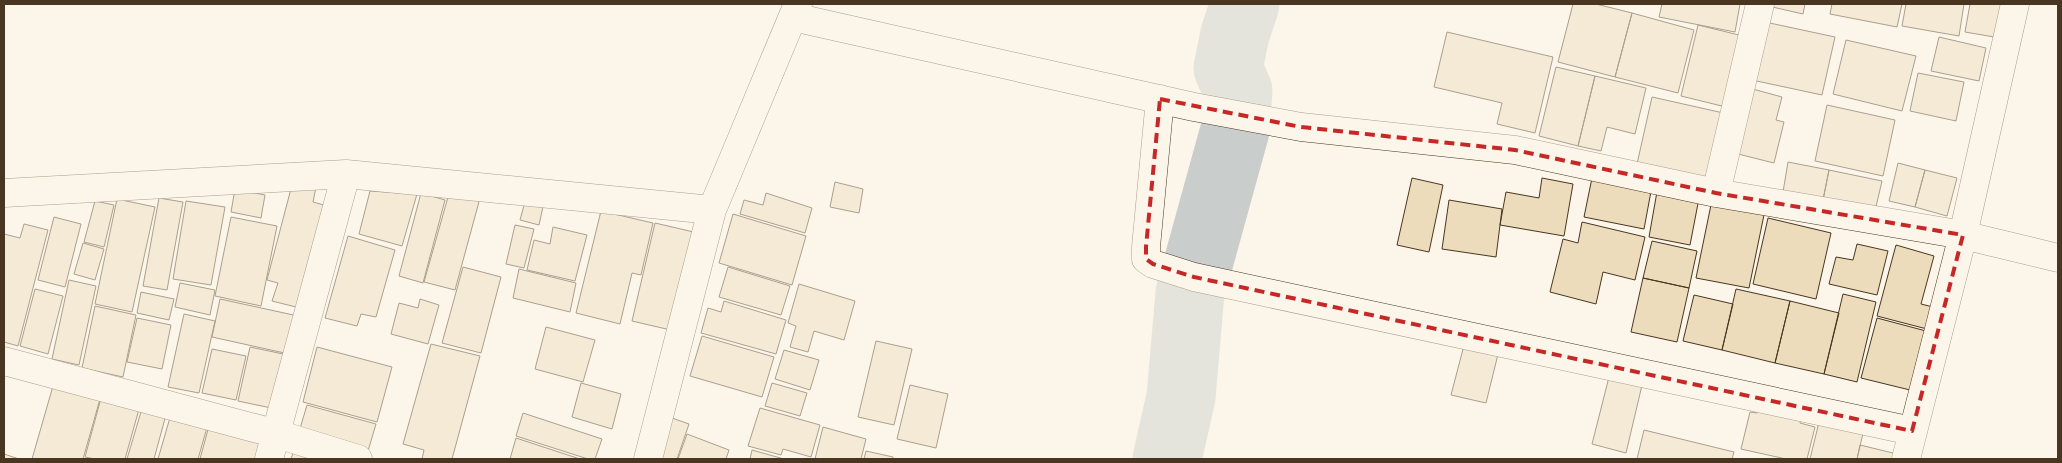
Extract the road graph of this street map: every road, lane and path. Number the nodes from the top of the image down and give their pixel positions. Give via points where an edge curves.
1 (1760, 4) edge
2 (2015, 4) edge
3 (796, 10) edge
4 (1160, 99) junction
5 (346, 174) junction
6 (4, 193) edge
7 (1716, 194) junction
8 (712, 210) junction
9 (1963, 235) junction
10 (2058, 258) edge
11 (4, 362) edge
12 (1912, 431) junction
13 (277, 434) junction
14 (270, 459) edge
15 (358, 459) edge
16 (648, 459) edge
17 (1906, 459) edge

1 - 7 street
2 - 9 street
3 - 4 street
3 - 8 street
4 - 7 street via 1301,127 1515,150
4 - 12 street via 1146,247 1146,259 1152,264 1194,277
5 - 6 street
5 - 8 street
5 - 13 street
7 - 9 street
8 - 16 street
9 - 10 street
9 - 12 street
11 - 13 street
12 - 17 street
13 - 14 street
13 - 15 street

